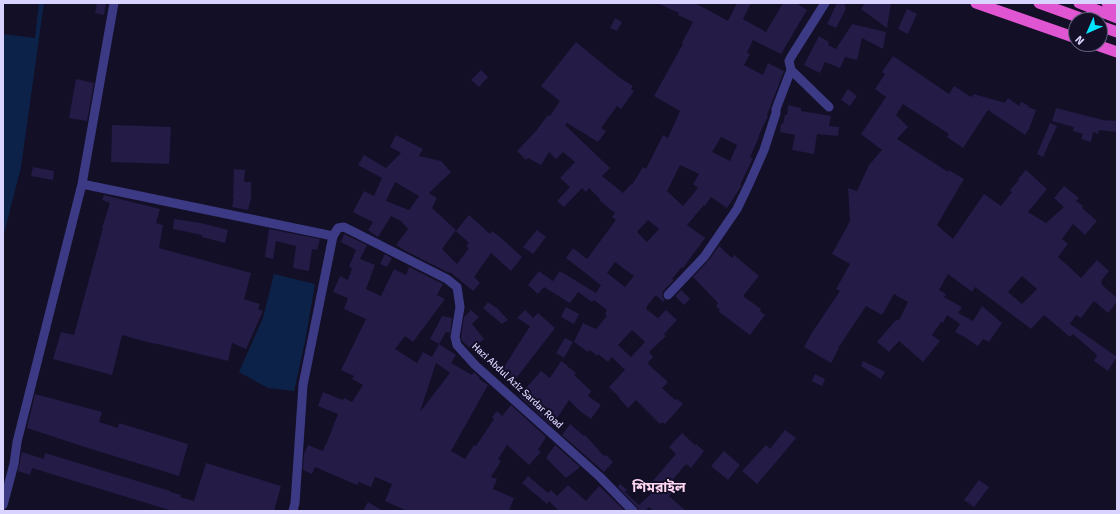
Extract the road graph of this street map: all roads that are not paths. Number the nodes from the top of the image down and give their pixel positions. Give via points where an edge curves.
1 (114, 3) edge
2 (825, 3) edge
3 (976, 3) edge
4 (1039, 3) edge
5 (1079, 3) edge
6 (1107, 3) edge
7 (1117, 7) edge
8 (1068, 13) edge
9 (1117, 18) edge
10 (1068, 35) edge
11 (791, 70) junction
12 (829, 107) dead end
13 (82, 184) junction
14 (336, 232) junction
15 (668, 295) dead end
16 (3, 505) edge
17 (293, 511) edge
18 (633, 511) edge

1 - 13 street
2 - 11 street via 791,57
3 - 10 highway
4 - 8 highway
5 - 9 highway
6 - 7 highway
11 - 12 street
11 - 15 street via 764,150 737,209 704,257
13 - 14 street
13 - 16 street
14 - 17 street via 303,385
14 - 18 street, Hazi Abdul Aziz Sardar Road via 344,227 448,279 458,287 460,306 455,337 457,345 475,365

